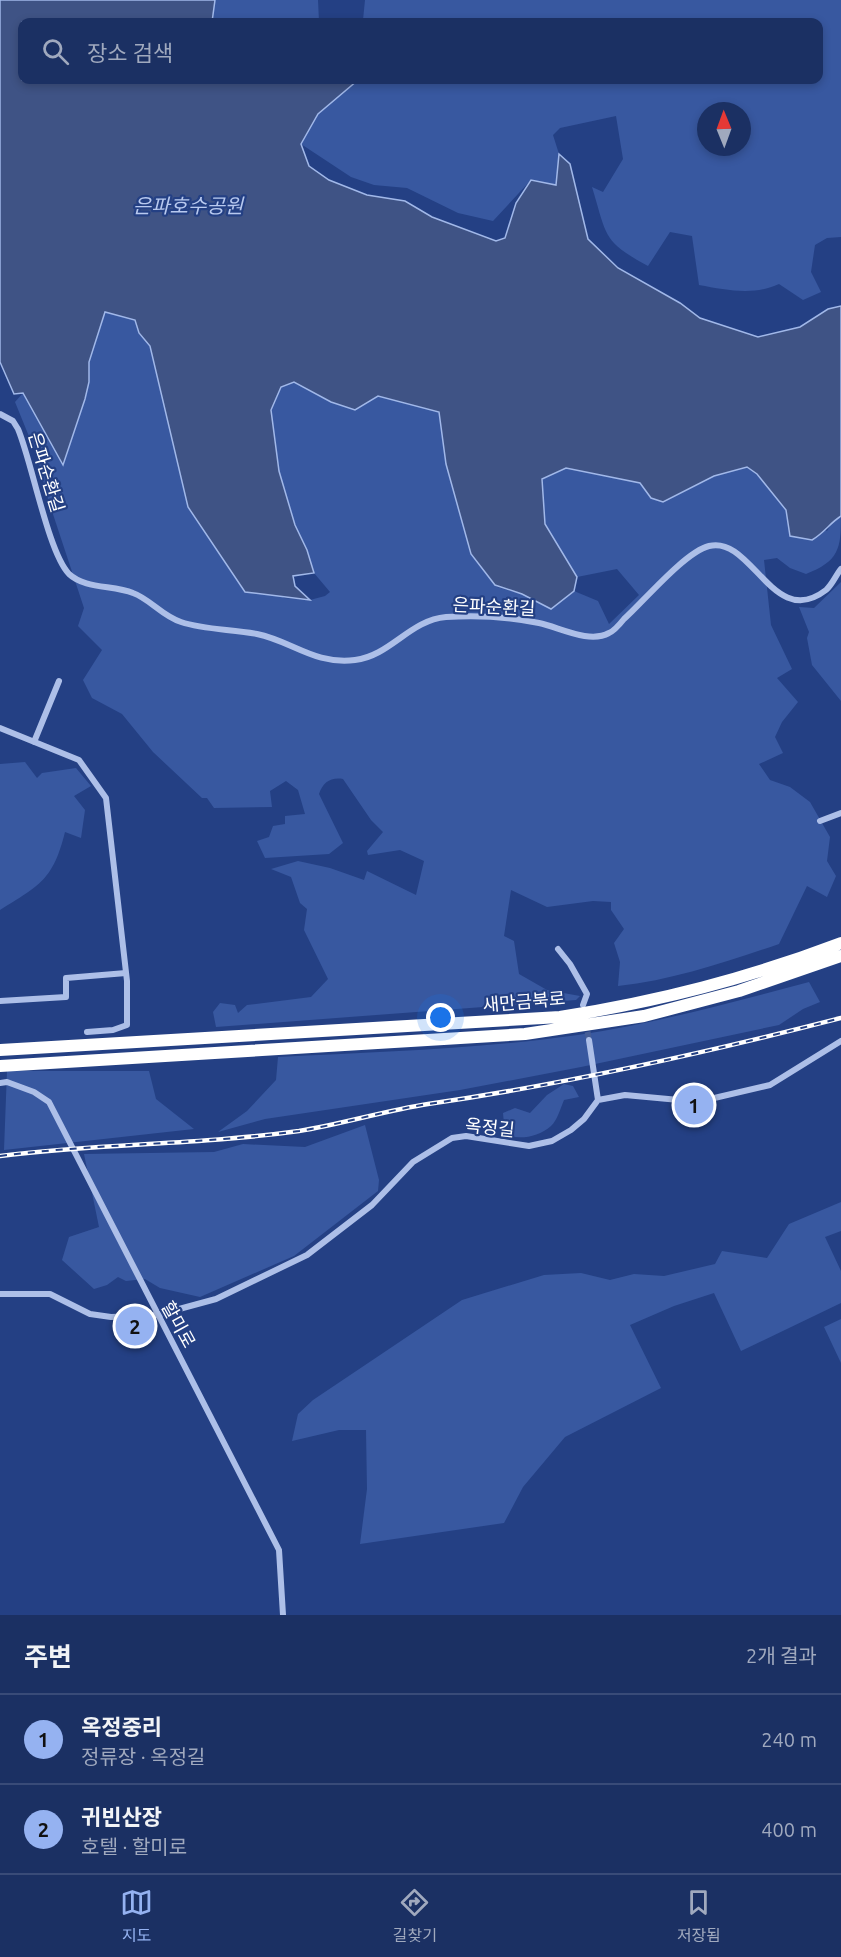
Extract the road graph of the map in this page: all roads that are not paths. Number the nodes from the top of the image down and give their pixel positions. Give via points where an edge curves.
1 (0, 414) edge
2 (841, 569) edge
3 (59, 681) dead end
4 (0, 729) edge
5 (34, 742) junction
6 (841, 813) edge
7 (820, 821) dead end
8 (841, 943) edge
9 (558, 949) dead end
10 (841, 956) edge
11 (126, 973) junction
12 (0, 1001) edge
13 (583, 1005) dead end
14 (89, 1038) junction
15 (589, 1040) tunnel mouth
16 (841, 1041) edge
17 (0, 1050) edge
18 (0, 1066) edge
19 (0, 1083) edge
20 (598, 1100) junction
21 (0, 1294) edge
22 (157, 1315) junction
23 (283, 1615) edge

1 - 2 street, 은파순환길 via 18,429 54,541 67,572 78,581 132,592 178,622 268,637 302,653 327,659 354,660 379,653 420,623 445,617 538,622 585,636 609,634 688,557 710,545 721,544 744,558 767,584 790,599 807,598 826,590
3 - 5 street
4 - 5 street
5 - 11 street via 80,760 106,798
6 - 7 street
8 - 14 highway, 새만금북로 via 729,982 560,1017
9 - 13 street via 586,994
10 - 18 highway, 새만금북로 via 739,991 644,1016 571,1028 476,1038
11 - 12 street via 66,978 66,997
11 - 14 street via 127,1025
14 - 17 highway, 새만금북로 via 55,1047
15 - 20 street
16 - 20 street via 770,1085 710,1099 625,1095
19 - 22 street, 할미로 via 7,1082 49,1101
20 - 22 street, 옥정길 via 584,1119 552,1141 529,1146 466,1136 452,1138 413,1162 372,1205 308,1255 216,1299
21 - 22 street, 옥정길 via 50,1294 90,1314 111,1317
22 - 23 street, 할미로 via 279,1550

